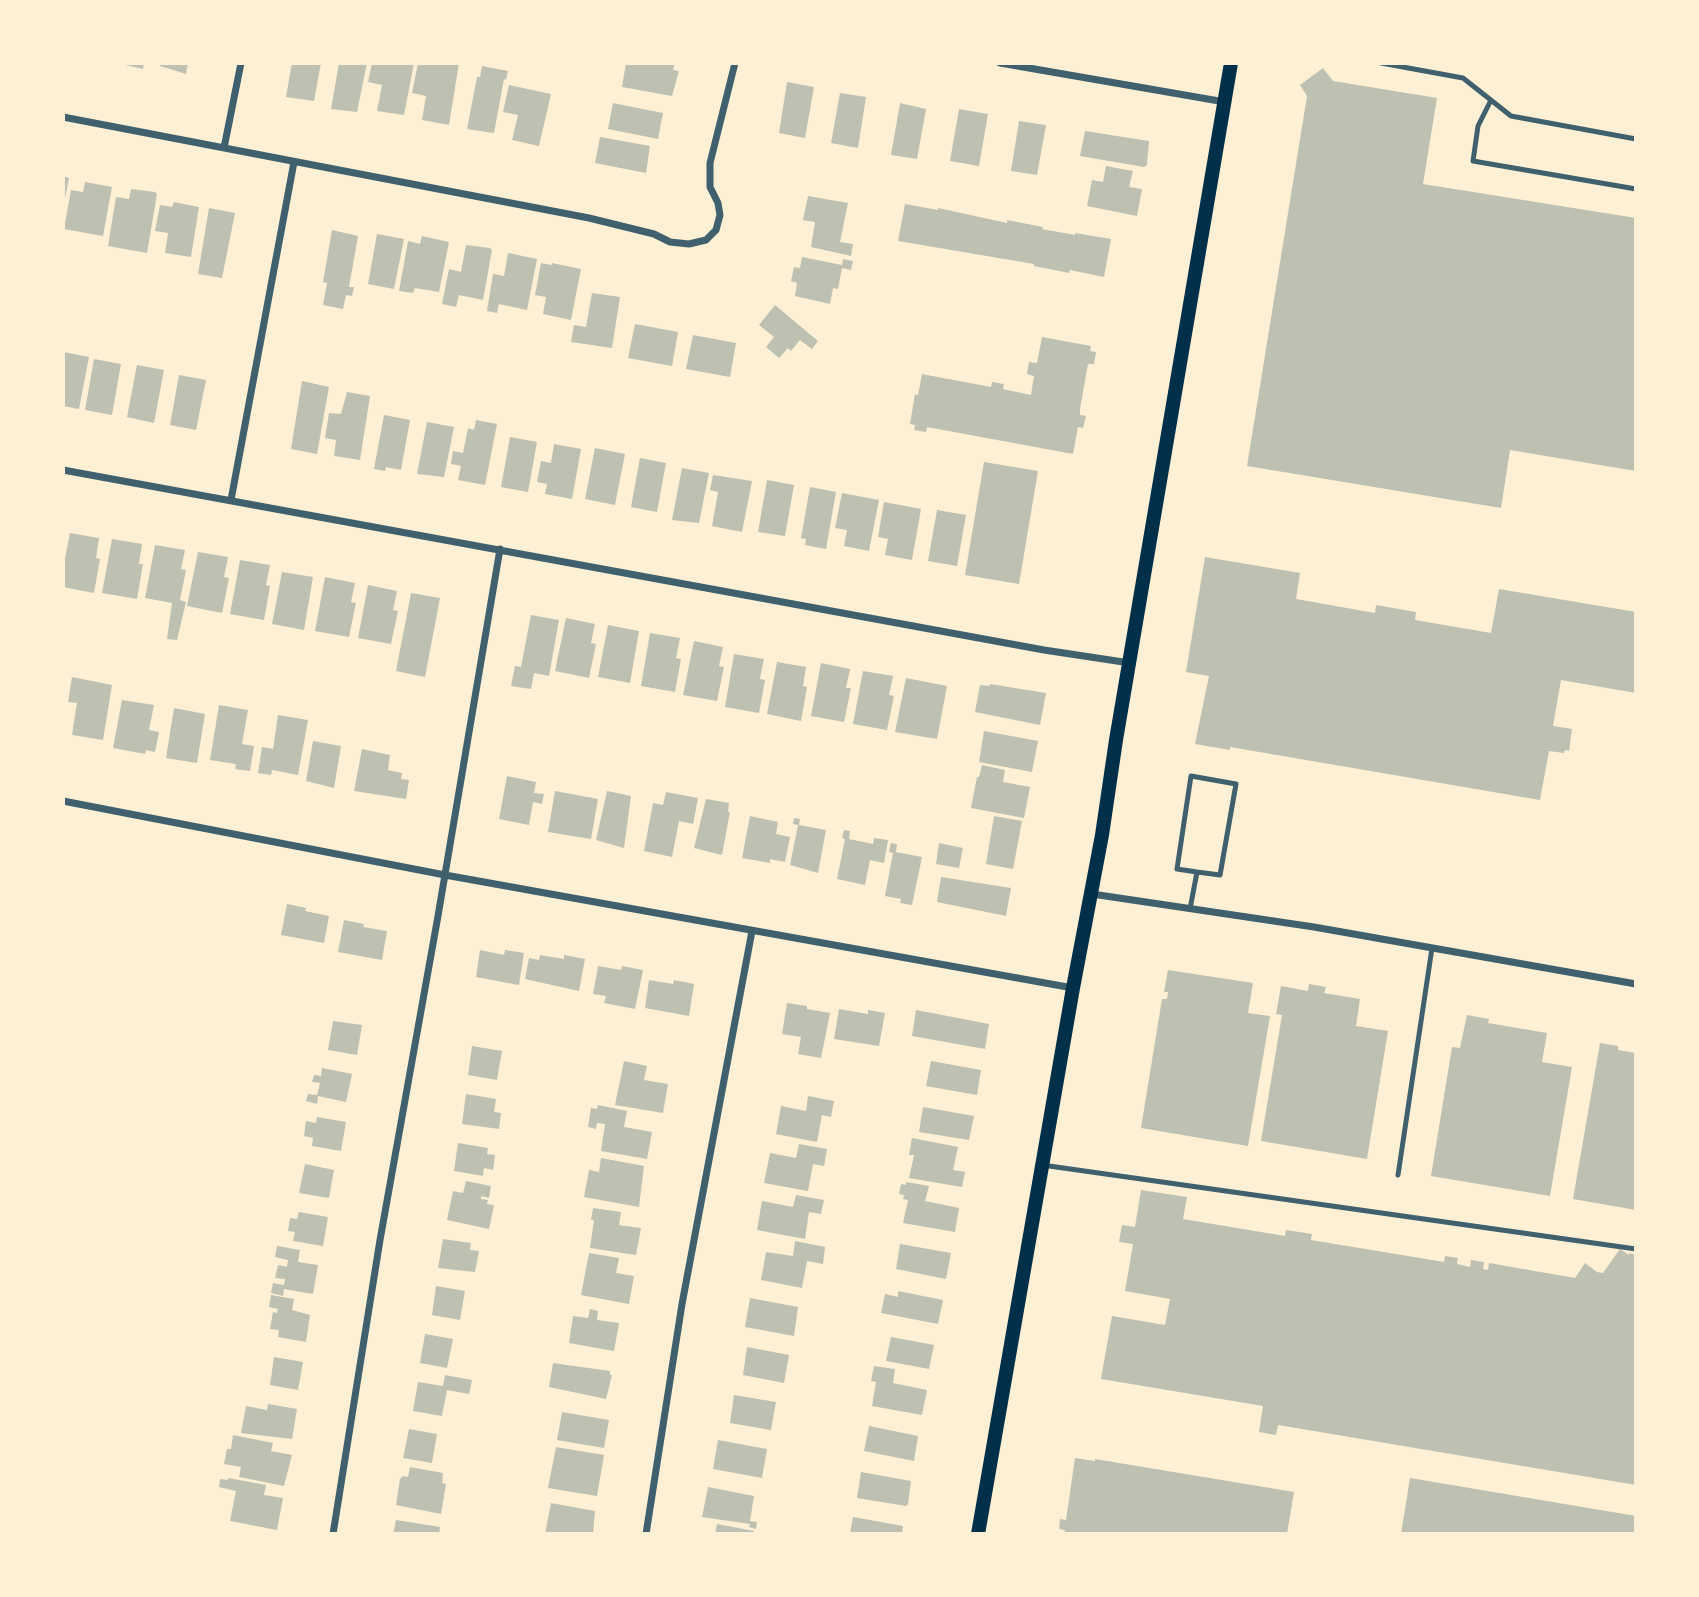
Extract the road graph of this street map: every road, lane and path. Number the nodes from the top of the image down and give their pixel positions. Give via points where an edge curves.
1 (241, 63) edge
2 (735, 63) edge
3 (1000, 63) edge
4 (1231, 63) edge
5 (1381, 63) edge
6 (1491, 100) junction
7 (1225, 102) junction
8 (63, 117) edge
9 (1636, 139) edge
10 (224, 148) junction
11 (294, 162) junction
12 (1636, 189) edge
13 (63, 470) edge
14 (231, 500) junction
15 (500, 550) junction
16 (1131, 663) junction
17 (63, 801) edge
18 (1197, 872) junction
19 (445, 875) junction
20 (1092, 894) junction
21 (1191, 909) junction
22 (752, 931) junction
23 (1432, 948) junction
24 (1636, 984) edge
25 (1073, 988) junction
26 (1042, 1165) junction
27 (1398, 1175) dead end
28 (1636, 1249) edge
29 (333, 1534) edge
30 (646, 1534) edge
31 (978, 1534) edge

1 - 10 street
2 - 11 street via 710,163 710,187 720,215 716,230 706,240 689,244 589,218
3 - 7 street
4 - 7 main road
5 - 6 lane via 1463,78
6 - 9 lane via 1511,116
6 - 12 lane via 1478,126 1473,161
7 - 16 main road
8 - 10 street
10 - 11 street
11 - 14 street
13 - 14 street
14 - 15 street
15 - 16 street
15 - 19 street
16 - 20 main road
17 - 19 street
18 - 18 lane via 1220,876 1236,784 1191,776 1177,869
18 - 21 lane
19 - 22 street
19 - 29 street
20 - 21 street
20 - 25 main road
21 - 23 street
22 - 25 street
22 - 30 street via 682,1304
23 - 24 street
23 - 27 lane
25 - 26 main road
26 - 28 lane
26 - 31 main road

